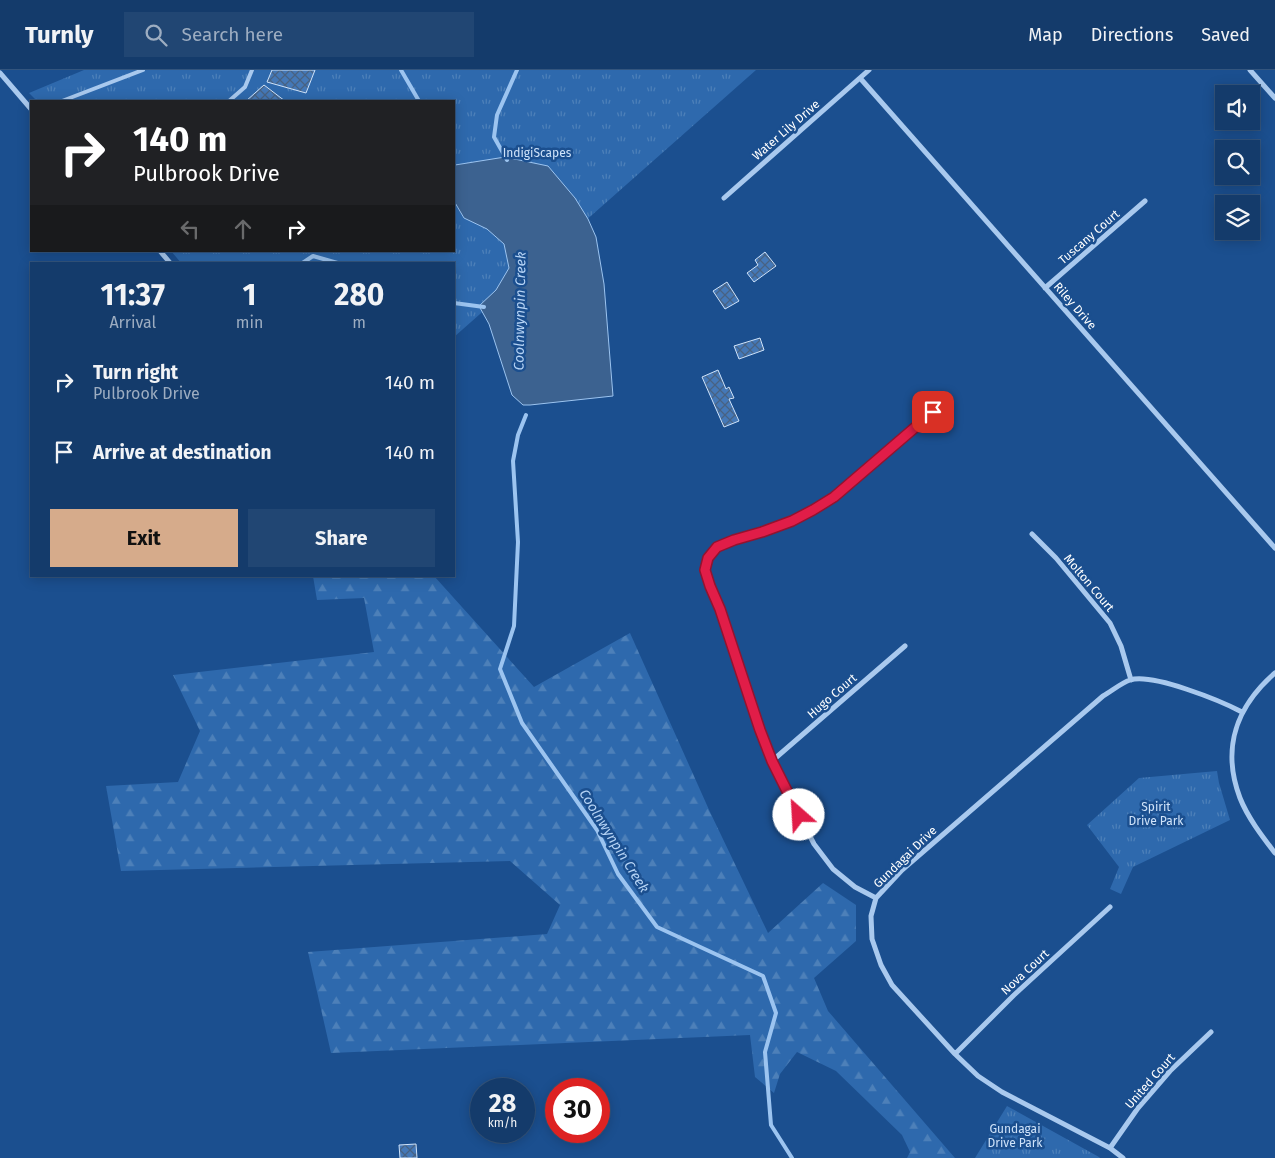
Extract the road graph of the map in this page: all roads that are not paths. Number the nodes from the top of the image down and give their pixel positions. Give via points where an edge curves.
1 (143, 70) edge
2 (252, 70) edge
3 (869, 70) edge
4 (1250, 70) edge
5 (0, 73) edge
6 (860, 78) junction
7 (1275, 98) edge
8 (65, 100) edge
9 (230, 100) edge
10 (30, 108) edge
11 (724, 198) dead end
12 (1146, 201) dead end
13 (161, 252) edge
14 (169, 262) edge
15 (1045, 288) junction
16 (933, 412) dead end
17 (1032, 534) dead end
18 (1275, 548) edge
19 (905, 646) dead end
20 (1275, 672) edge
21 (1131, 680) junction
22 (1242, 712) junction
23 (772, 761) junction
24 (1275, 853) edge
25 (876, 898) junction
26 (1110, 907) dead end
27 (1211, 1032) dead end
28 (955, 1054) junction
29 (1110, 1148) junction
30 (1123, 1158) edge

1 - 8 lane
2 - 9 lane via 245,87
3 - 6 street, Water Lily Drive
4 - 7 street
5 - 10 street
6 - 11 street, Water Lily Drive
6 - 15 street, Riley Drive
12 - 15 street, Tuscany Court
13 - 14 street
15 - 18 street, Riley Drive
16 - 23 street via 834,497 792,521 717,547 708,558 705,570 710,586
17 - 21 street, Molton Court via 1110,623
19 - 23 street, Hugo Court
20 - 22 street via 1254,693
21 - 22 street via 1166,683
21 - 25 street, Gundagai Drive via 1103,696 902,870
22 - 24 street via 1233,745 1236,786 1247,812
23 - 25 street via 814,844 833,869 855,887
25 - 28 street, Gundagai Drive via 871,916 872,939 881,966 892,985
26 - 28 street, Nova Court via 1014,994
27 - 29 street, United Court via 1170,1071
28 - 29 street, Gundagai Drive via 978,1076 1002,1092
29 - 30 street, Gundagai Drive

